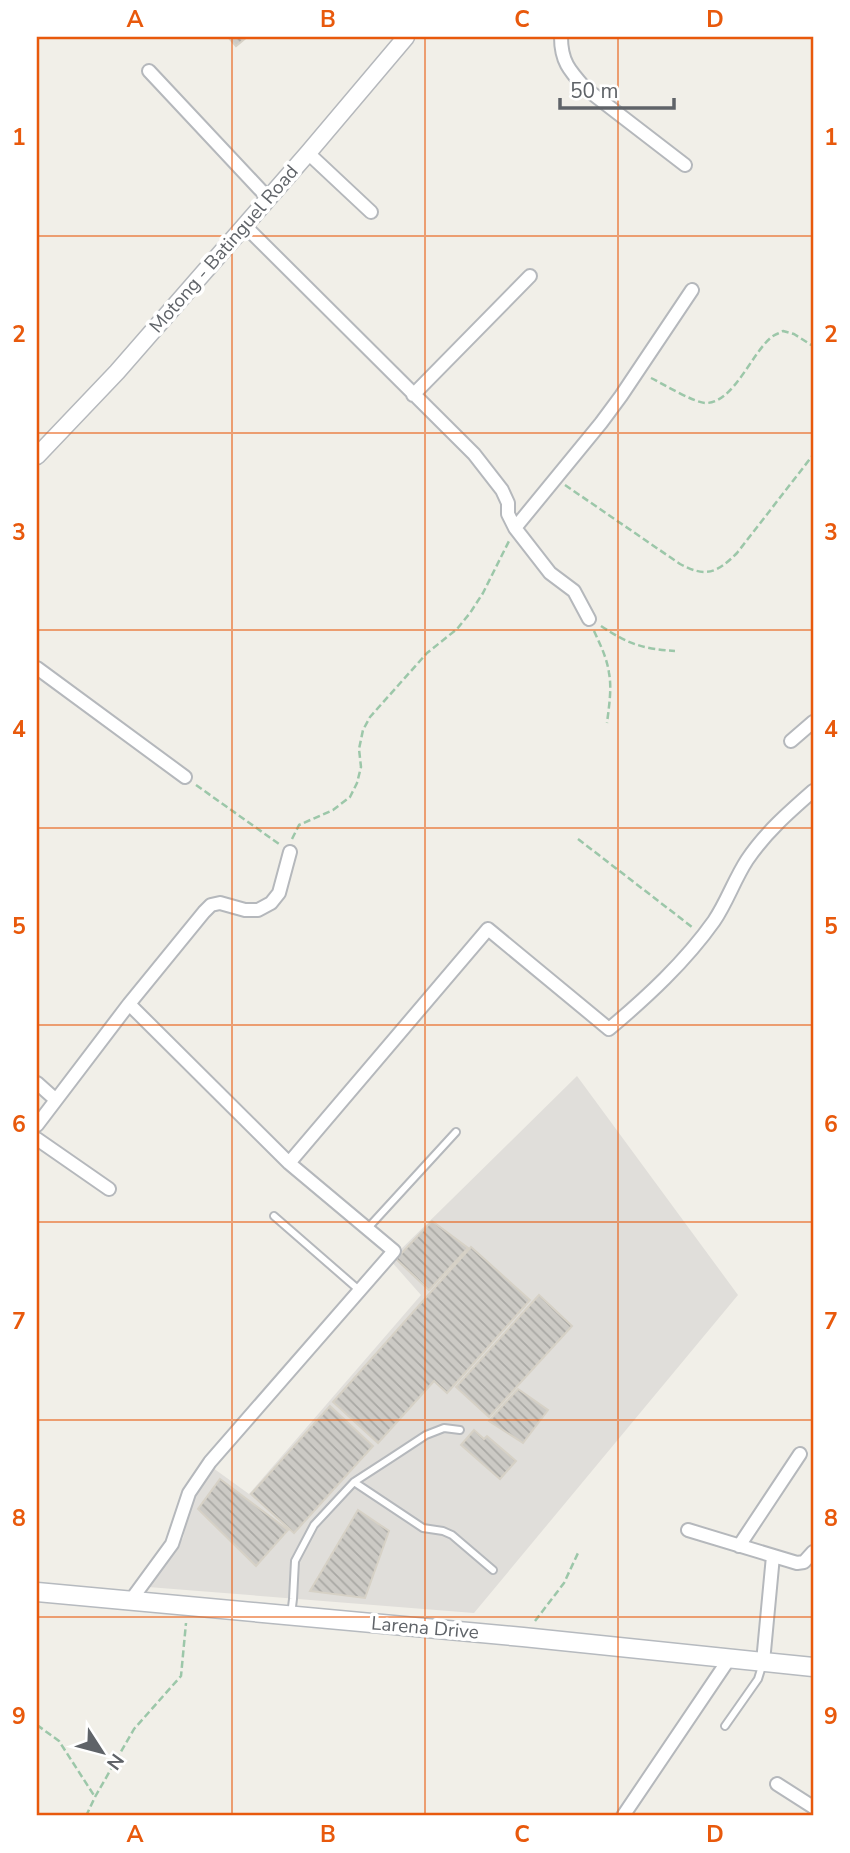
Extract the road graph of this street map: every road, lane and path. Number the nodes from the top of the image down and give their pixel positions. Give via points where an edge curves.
1 (406, 37) edge
2 (561, 37) edge
3 (149, 71) dead end
4 (308, 153) junction
5 (685, 166) dead end
6 (268, 198) junction
7 (371, 212) dead end
8 (244, 225) junction
9 (530, 276) dead end
10 (692, 290) dead end
11 (813, 346) edge
12 (638, 371) junction
13 (413, 395) junction
14 (813, 455) edge
15 (37, 456) edge
16 (556, 478) junction
17 (514, 528) junction
18 (589, 619) junction
19 (675, 651) dead end
20 (37, 668) edge
21 (813, 722) edge
22 (607, 723) dead end
23 (790, 741) dead end
24 (186, 777) joint
25 (810, 799) edge
26 (578, 839) dead end
27 (290, 852) junction
28 (703, 936) junction
29 (129, 1004) junction
30 (37, 1083) edge
31 (55, 1100) junction
32 (37, 1125) edge
33 (456, 1132) dead end
34 (37, 1139) edge
35 (289, 1163) junction
36 (109, 1189) dead end
37 (274, 1216) dead end
38 (367, 1229) junction
39 (359, 1290) junction
40 (460, 1430) dead end
41 (800, 1454) dead end
42 (354, 1482) junction
43 (688, 1530) dead end
44 (739, 1546) junction
45 (813, 1552) edge
46 (578, 1553) dead end
47 (773, 1556) junction
48 (493, 1570) dead end
49 (37, 1592) edge
50 (131, 1600) junction
51 (188, 1606) junction
52 (291, 1615) junction
53 (523, 1637) junction
54 (729, 1659) junction
55 (763, 1662) junction
56 (813, 1667) edge
57 (37, 1725) edge
58 (724, 1726) dead end
59 (777, 1784) dead end
60 (95, 1797) junction
61 (813, 1807) edge
62 (86, 1816) edge
63 (623, 1816) edge

1 - 4 street, Motong - Batinguel Road
2 - 5 street via 564,60 585,88
3 - 6 street
4 - 6 street, Motong - Batinguel Road
4 - 7 street
6 - 8 street, Motong - Batinguel Road
8 - 13 street
8 - 15 street, Motong - Batinguel Road via 117,372
9 - 13 street
10 - 12 street
11 - 12 path via 783,331 773,336 726,394 704,403
12 - 16 street
13 - 17 street via 491,474 508,503
14 - 16 path via 737,554 708,573 680,564
16 - 17 street
17 - 18 street via 550,573 574,591
17 - 27 path via 470,613 370,717 363,730 361,767 350,797 299,825
18 - 19 path via 635,645
18 - 22 path via 610,673
20 - 24 street
21 - 23 street
24 - 27 path
25 - 28 street via 758,843
26 - 28 path
27 - 29 street via 279,893 271,903 258,910 211,905
28 - 35 street via 609,1029 488,929
29 - 31 street
29 - 35 street
30 - 31 street
31 - 32 street
33 - 38 lane
34 - 36 street
35 - 38 street
37 - 39 lane
38 - 39 street via 394,1251
39 - 50 street via 210,1462 189,1493 172,1544
40 - 42 lane via 444,1428 426,1436
41 - 44 street
42 - 48 lane via 423,1528 452,1535
42 - 52 lane via 313,1525 295,1561
43 - 44 street
44 - 47 street
45 - 47 street via 797,1563
46 - 53 path via 564,1583
47 - 55 street
49 - 50 main road, Larena Drive
50 - 51 main road, Larena Drive
51 - 52 main road, Larena Drive
51 - 60 path via 181,1676 134,1729
52 - 53 main road, Larena Drive
53 - 54 main road, Larena Drive
54 - 55 main road, Larena Drive
54 - 63 street
55 - 56 main road, Larena Drive
55 - 58 lane via 758,1679
57 - 60 path via 59,1741
59 - 61 street
60 - 62 path

